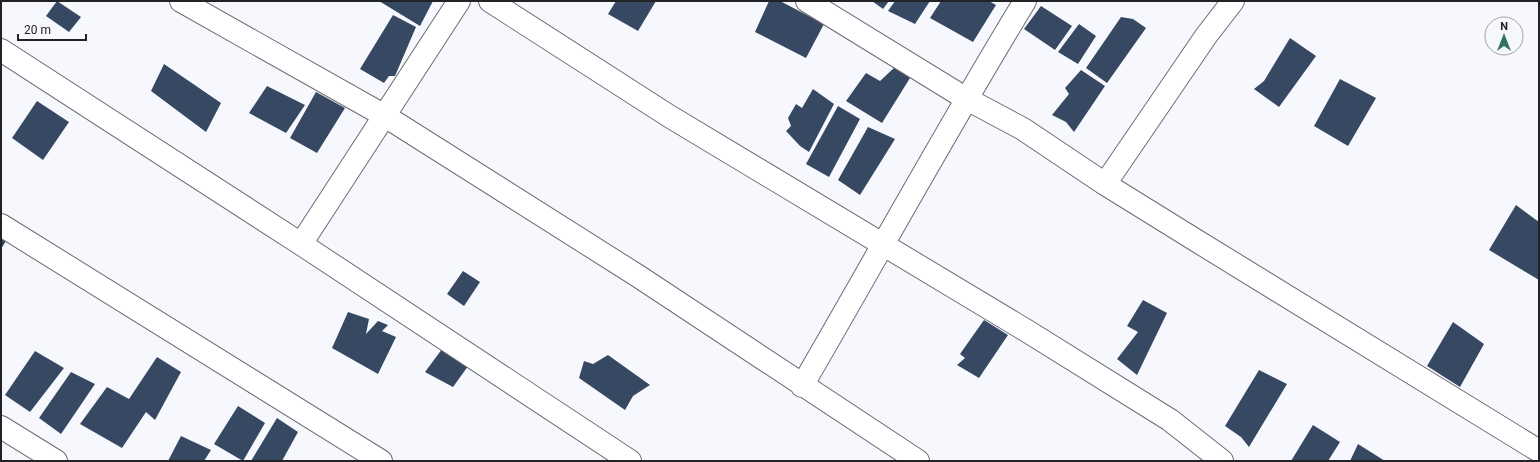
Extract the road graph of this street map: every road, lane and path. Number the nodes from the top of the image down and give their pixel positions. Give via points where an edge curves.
1 (182, 1) edge
2 (459, 1) edge
3 (490, 1) edge
4 (807, 1) edge
5 (1025, 1) edge
6 (1233, 1) edge
7 (1, 50) edge
8 (965, 98) junction
9 (385, 116) junction
10 (1105, 184) junction
11 (1, 225) edge
12 (302, 244) junction
13 (884, 245) junction
14 (802, 386) junction
15 (1, 427) edge
16 (1539, 451) edge
17 (56, 461) edge
18 (381, 461) edge
19 (630, 461) edge
20 (918, 461) edge
21 (1222, 461) edge

1 - 9 street
2 - 9 street
3 - 13 street via 669,116
4 - 8 street
5 - 8 street
6 - 10 street via 1206,36
7 - 12 street
8 - 10 street via 1023,129
8 - 13 street
9 - 12 street
9 - 14 street via 638,276
10 - 16 street
11 - 18 street
12 - 19 street
13 - 14 street
13 - 21 street via 1170,420
14 - 20 street
15 - 17 street

